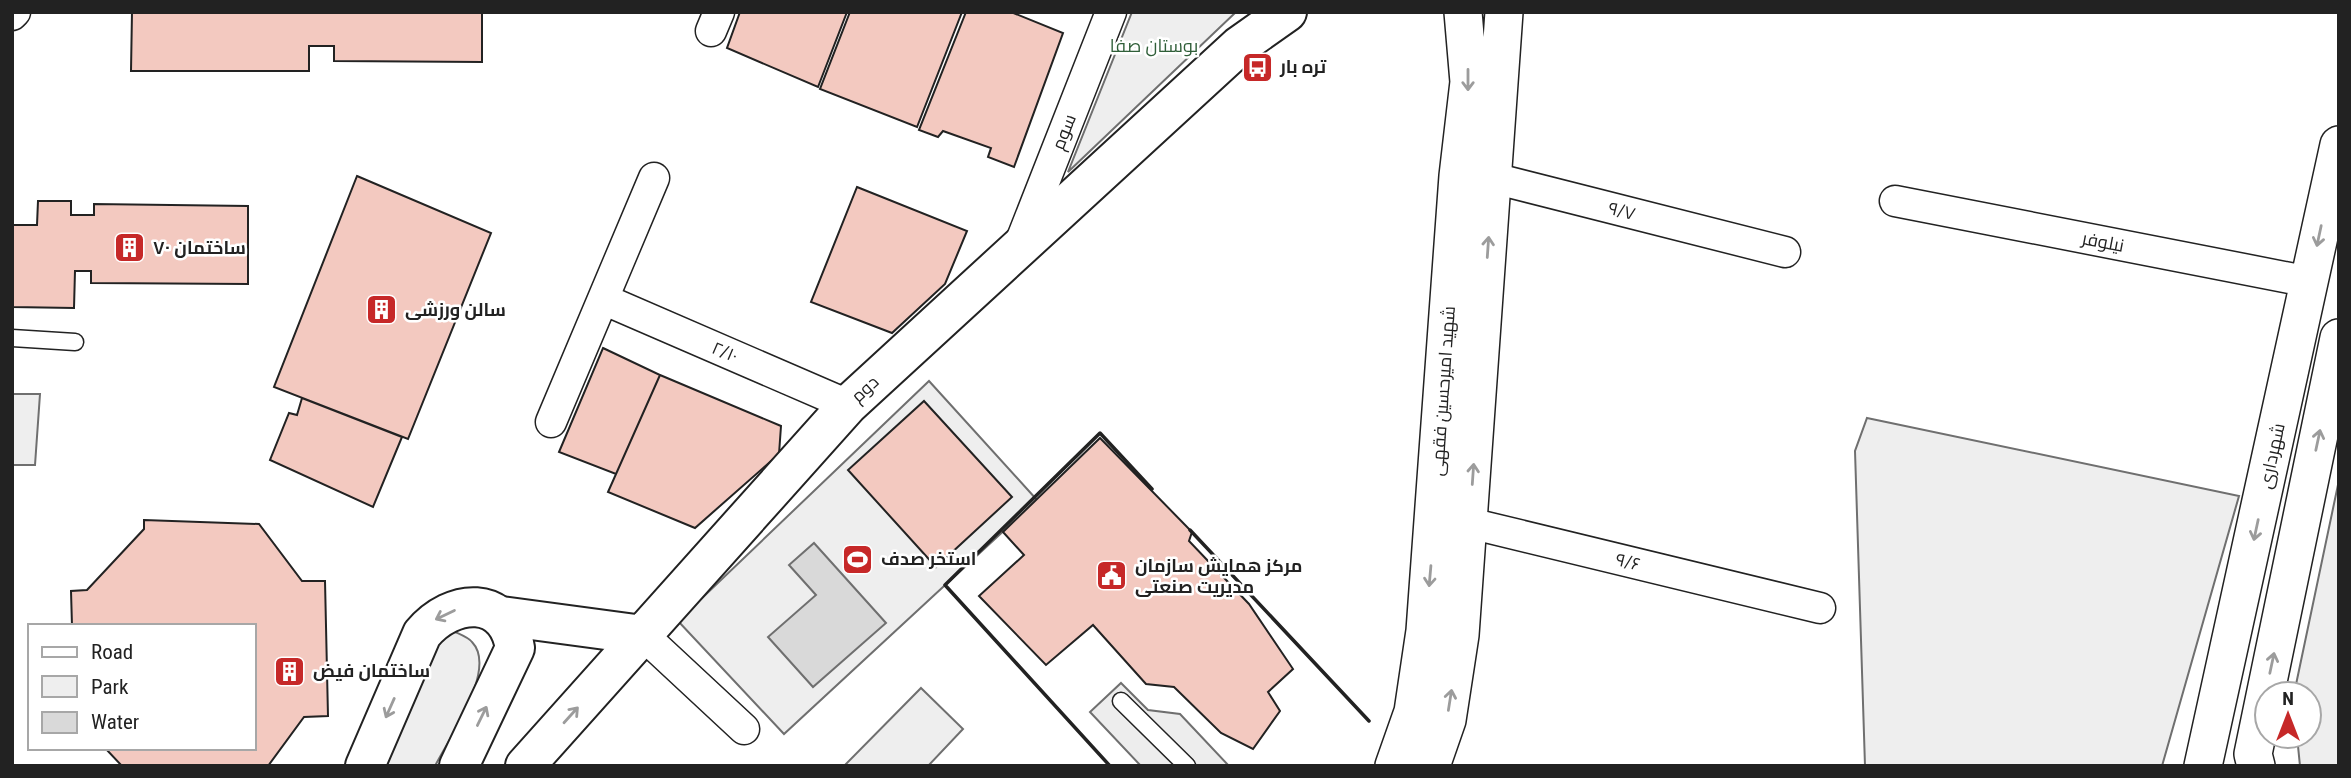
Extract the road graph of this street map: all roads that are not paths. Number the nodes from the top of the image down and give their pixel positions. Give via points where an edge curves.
1 (1111, 12) edge
2 (1262, 12) edge
3 (1287, 12) edge
4 (1463, 12) edge
5 (1504, 12) edge
6 (1239, 46) junction
7 (2339, 145) edge
8 (1475, 177) junction
9 (654, 178) dead end
10 (1895, 201) dead end
11 (1017, 252) junction
12 (1785, 252) dead end
13 (2324, 284) edge
14 (603, 299) junction
15 (12, 338) edge
16 (2339, 338) edge
17 (75, 342) dead end
18 (848, 405) junction
19 (551, 422) dead end
20 (1452, 522) junction
21 (1820, 608) dead end
22 (501, 616) junction
23 (643, 635) junction
24 (1121, 701) dead end
25 (744, 729) dead end
26 (365, 766) edge
27 (459, 766) edge
28 (525, 766) edge
29 (1187, 766) edge
30 (1394, 766) edge
31 (1431, 766) edge
32 (2203, 766) edge
33 (2256, 766) edge

1 - 11 street, سوم
2 - 6 main road, دوم
3 - 6 main road, دوم
4 -> 8 street, شهید امیرحسین فقهی
5 - 8 street, شهید امیرحسین فقهی
6 - 11 main road, دوم
7 -> 13 street, شهرداری
8 - 12 street, ۹/۷
8 - 20 street, شهید امیرحسین فقهی
9 - 14 street
10 - 13 street, نیلوفر
11 - 18 main road, دوم
13 -> 32 street, شهرداری
14 - 18 street, ۲/۱۰
14 - 19 street
15 - 17 lane
33 -> 16 street via 2253,754
18 - 23 main road, دوم
20 - 21 street, ۹/۶
20 -> 30 street, شهید امیرحسین فقهی via 1425,631 1413,712
31 -> 20 street, شهید امیرحسین فقهی via 1447,720 1460,635
22 - 23 main road
22 -> 26 main road via 467,607 433,621 422,635
27 -> 22 main road via 515,648 512,630
23 - 25 street
28 -> 23 main road, دوم
24 - 29 lane

